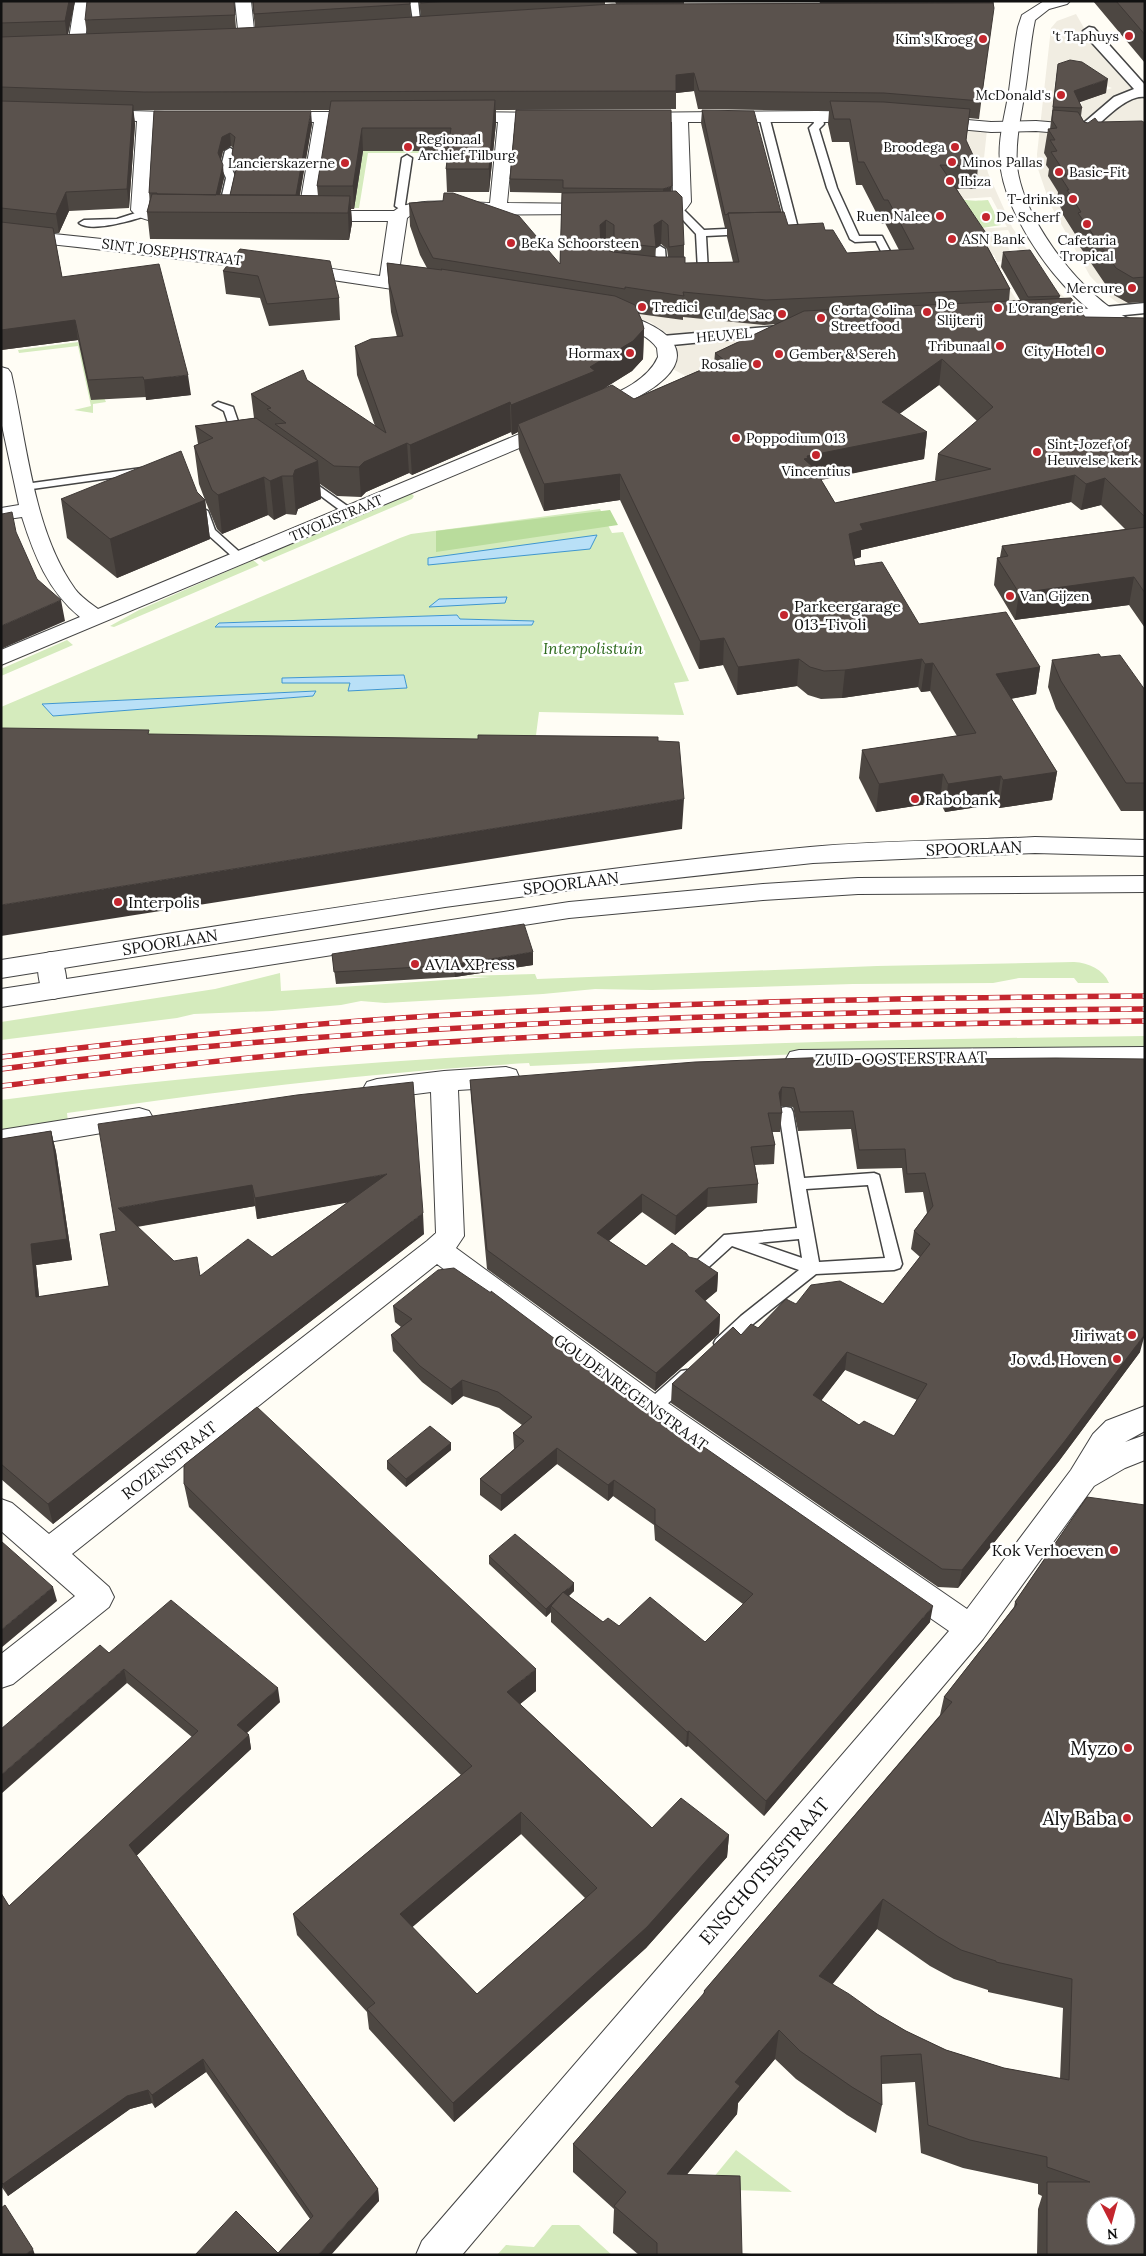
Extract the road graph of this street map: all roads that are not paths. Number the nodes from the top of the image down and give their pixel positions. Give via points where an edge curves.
1 (83, 1) edge
2 (243, 1) edge
3 (414, 1) edge
4 (1055, 2) edge
5 (437, 27) edge
6 (418, 28) junction
7 (399, 29) edge
8 (1089, 31) dead end
9 (266, 38) edge
10 (247, 39) junction
11 (228, 40) edge
12 (95, 44) edge
13 (76, 45) junction
14 (58, 46) edge
15 (1144, 91) edge
16 (79, 114) edge
17 (322, 116) junction
18 (764, 116) junction
19 (817, 116) junction
20 (146, 117) junction
21 (205, 117) edge
22 (254, 117) edge
23 (381, 117) edge
24 (439, 117) edge
25 (507, 117) junction
26 (564, 117) edge
27 (612, 117) edge
28 (680, 117) junction
29 (882, 118) edge
30 (920, 121) edge
31 (1011, 127) junction
32 (1085, 136) junction
33 (1143, 137) edge
34 (230, 151) edge
35 (407, 158) dead end
36 (498, 208) junction
37 (677, 208) junction
38 (616, 209) edge
39 (635, 209) edge
40 (402, 213) junction
41 (147, 214) junction
42 (223, 215) junction
43 (242, 215) edge
44 (270, 215) edge
45 (307, 216) junction
46 (84, 223) dead end
47 (701, 232) junction
48 (1, 234) edge
49 (660, 249) edge
50 (895, 271) edge
51 (646, 275) edge
52 (684, 276) edge
53 (388, 283) junction
54 (431, 289) edge
55 (1145, 308) edge
56 (1105, 313) junction
57 (594, 314) edge
58 (1038, 318) edge
59 (802, 330) edge
60 (1145, 335) edge
61 (662, 341) junction
62 (1, 373) edge
63 (5, 405) edge
64 (218, 405) dead end
65 (251, 442) edge
66 (154, 470) edge
67 (296, 473) edge
68 (25, 487) junction
69 (197, 499) edge
70 (29, 509) junction
71 (349, 512) junction
72 (1, 514) edge
73 (240, 558) junction
74 (95, 618) junction
75 (1, 658) edge
76 (1145, 848) edge
77 (1145, 884) edge
78 (50, 961) junction
79 (1, 969) edge
80 (54, 990) junction
81 (1, 998) edge
82 (1145, 1056) edge
83 (773, 1060) edge
84 (531, 1076) edge
85 (444, 1081) junction
86 (354, 1092) edge
87 (786, 1112) dead end
88 (166, 1115) edge
89 (1, 1140) edge
90 (797, 1184) junction
91 (807, 1233) junction
92 (730, 1240) junction
93 (438, 1250) junction
94 (812, 1268) junction
95 (695, 1270) edge
96 (712, 1352) edge
97 (699, 1364) edge
98 (651, 1408) junction
99 (1145, 1418) edge
100 (1145, 1447) edge
101 (1082, 1479) junction
102 (1, 1512) edge
103 (49, 1553) junction
104 (971, 1629) junction
105 (1, 1674) edge
106 (436, 2255) edge

1 - 13 street
2 - 10 street
3 - 6 lane
4 - 31 street via 1028,18
5 - 6 street
6 - 7 street
8 - 15 street
9 - 10 street
10 - 11 street
12 - 13 street
13 - 14 street
15 - 32 street via 1119,100
16 - 20 street
17 - 22 street
17 - 23 street
17 - 45 street
18 - 19 street
18 - 28 street
18 - 47 lane via 794,232
19 - 29 street
19 - 50 lane via 819,124 814,128 832,188 855,239 879,238
20 - 21 street
20 - 41 street via 140,210
24 - 25 street
25 - 26 street
25 - 36 street
27 - 28 street
28 - 37 street via 682,202
30 - 31 street
31 - 32 street
31 - 56 street via 1009,167 1013,186 1026,214 1058,266 1079,291
32 - 33 street
34 - 42 lane via 226,167 231,178
35 - 40 lane via 400,206
36 - 38 street
36 - 40 street via 422,208
37 - 39 street
37 - 47 lane
40 - 45 street
40 - 53 street
41 - 42 street
41 - 46 lane via 118,222
42 - 43 street
44 - 45 street
47 - 52 lane via 704,272
48 - 53 street, SINT JOSEPHSTRAAT via 227,258
49 - 51 lane via 665,276
53 - 54 street, SINT JOSEPHSTRAAT
55 - 56 street
56 - 58 street
56 - 60 street
57 - 61 street via 641,325
59 - 61 street, HEUVEL
61 - 71 street, TIVOLISTRAAT via 668,356 664,367 635,390
62 - 63 street
63 - 68 street
64 - 65 lane via 229,409 236,432
66 - 68 lane
67 - 71 lane
68 - 70 street
69 - 73 lane via 210,531
70 - 72 street
70 - 74 street via 49,561 67,593
71 - 73 street, TIVOLISTRAAT
73 - 74 street, TIVOLISTRAAT
74 - 75 street, TIVOLISTRAAT
76 - 78 street, SPOORLAAN via 1035,845 805,856 445,899
77 - 80 street, SPOORLAAN via 858,886 579,909
78 - 79 street, SPOORLAAN
78 - 80 street
80 - 81 street, SPOORLAAN
82 - 83 street, ZUID-OOSTERSTRAAT
84 - 85 street
85 - 86 street
85 - 93 street via 450,1236
87 - 90 lane
88 - 89 street
90 - 91 lane
90 - 94 lane via 874,1179 894,1264
91 - 92 lane
91 - 94 lane
92 - 94 lane
92 - 95 lane
93 - 98 street, GOUDENREGENSTRAAT
93 - 103 street, ROZENSTRAAT
94 - 96 lane
97 - 98 lane
98 - 104 street, GOUDENREGENSTRAAT
99 - 101 street, ENSCHOTSESTRAAT via 1117,1430 1104,1443
100 - 101 street, ENSCHOTSESTRAAT via 1114,1459
101 - 104 street, ENSCHOTSESTRAAT
102 - 103 street
103 - 105 street via 98,1597
104 - 106 street, ENSCHOTSESTRAAT

